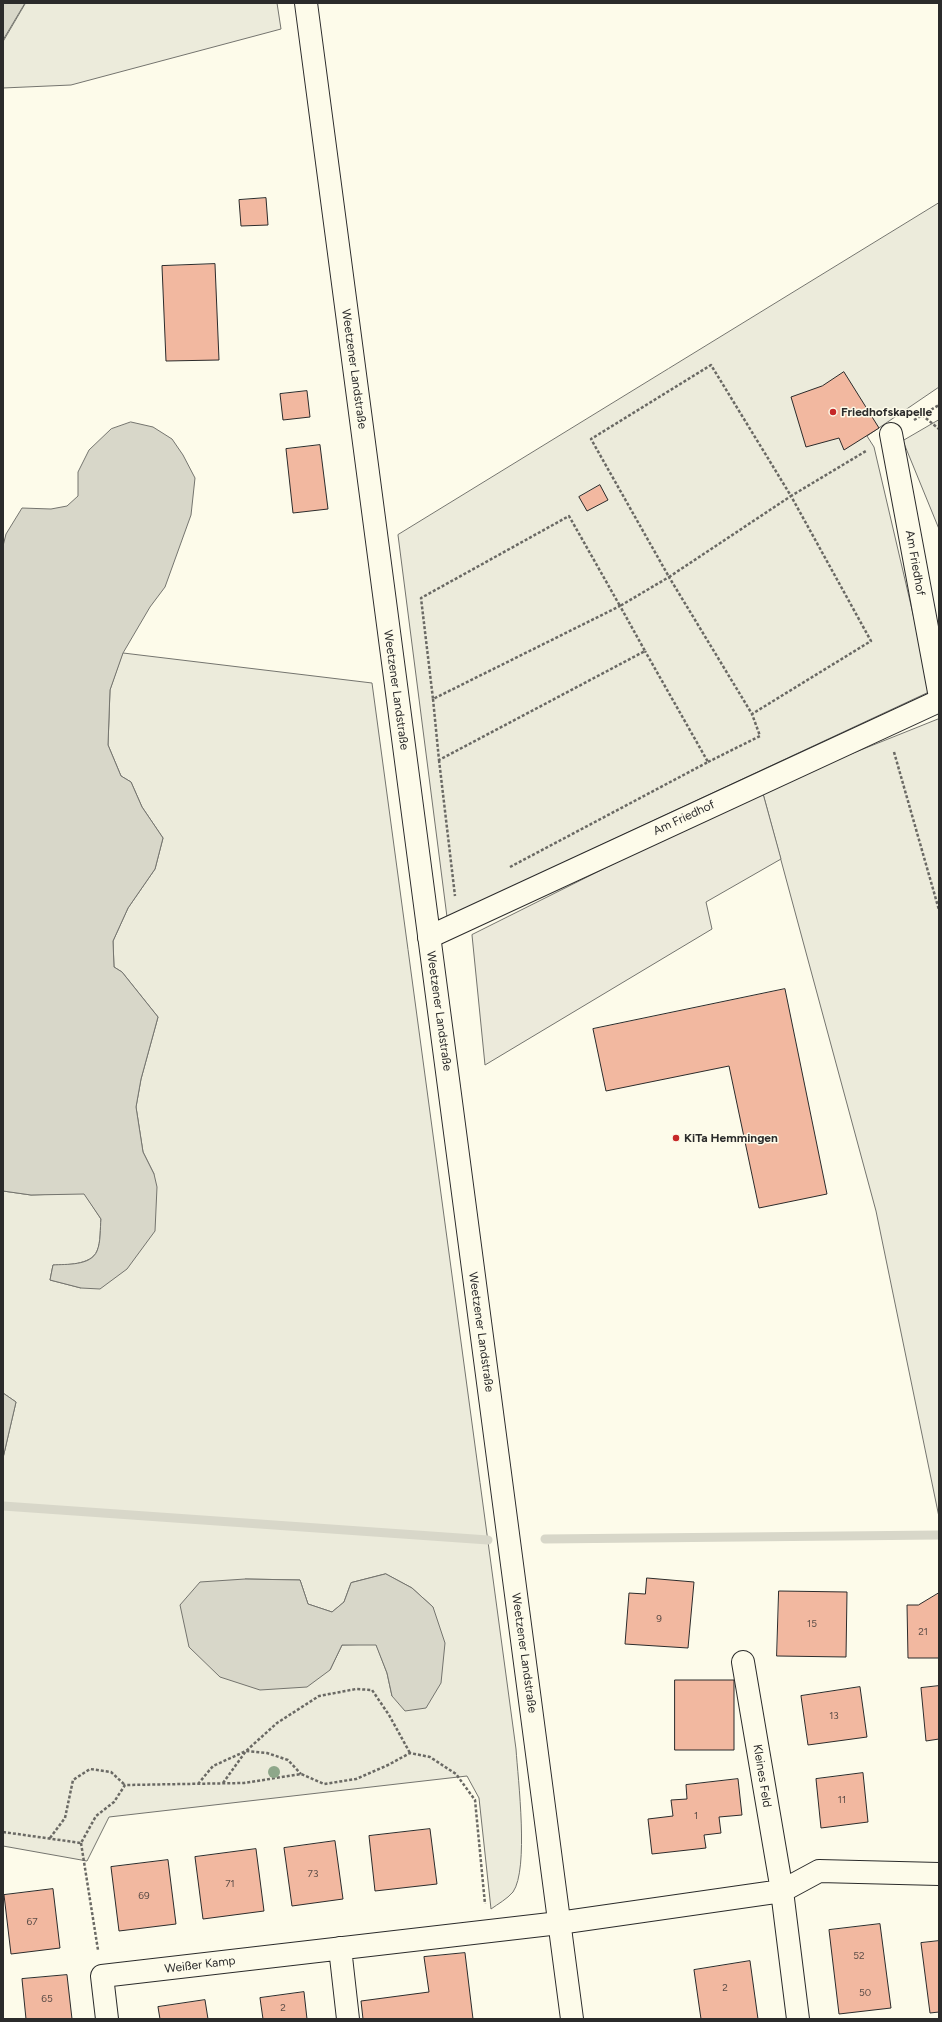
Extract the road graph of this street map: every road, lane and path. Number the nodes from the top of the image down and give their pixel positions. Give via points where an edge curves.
1 (306, 3) edge
2 (922, 415) dead end
3 (939, 429) edge
4 (891, 434) dead end
5 (852, 460) dead end
6 (791, 496) junction
7 (669, 577) junction
8 (620, 606) junction
9 (645, 651) junction
10 (939, 692) edge
11 (433, 699) junction
12 (939, 701) edge
13 (752, 714) junction
14 (886, 726) junction
15 (440, 760) junction
16 (708, 762) junction
17 (505, 870) dead end
18 (939, 910) edge
19 (469, 919) junction
20 (429, 937) junction
21 (743, 1662) dead end
22 (246, 1751) junction
23 (410, 1753) junction
24 (301, 1774) junction
25 (223, 1783) junction
26 (198, 1784) junction
27 (125, 1785) junction
28 (3, 1832) edge
29 (50, 1838) junction
30 (81, 1844) junction
31 (939, 1874) edge
32 (782, 1891) junction
33 (559, 1923) junction
34 (487, 1931) junction
35 (340, 1948) junction
36 (102, 1976) junction
37 (107, 2019) edge
38 (348, 2019) edge
39 (572, 2019) edge
40 (798, 2019) edge

1 - 20 street, Weetzener Landstraße
2 - 3 path
4 - 10 street, Am Friedhof
5 - 6 path
6 - 7 path
6 - 7 path via 711,365 591,439
6 - 13 path via 871,641
7 - 8 path
7 - 13 path
8 - 9 path
8 - 11 path
8 - 11 path via 569,516 420,598
9 - 15 path
9 - 16 path
11 - 15 path
12 - 14 street, Am Friedhof
13 - 16 path via 760,736
14 - 18 path
14 - 19 street, Am Friedhof
15 - 19 path via 455,896 463,892
16 - 17 path
19 - 20 street, Am Friedhof
20 - 33 street, Weetzener Landstraße
21 - 32 street, Kleines Feld
22 - 23 path via 278,1723 320,1696 356,1689 372,1690
22 - 24 path via 267,1753 288,1760
22 - 25 path
22 - 26 path via 213,1766
23 - 24 path via 356,1779 324,1784
23 - 34 path via 430,1757 456,1774 474,1800
24 - 25 path via 244,1783
25 - 26 path
26 - 27 path
27 - 29 path via 111,1772 90,1769 73,1780 65,1818
27 - 30 path via 114,1802 96,1816
28 - 29 path
29 - 30 path
30 - 36 path
31 - 32 street via 819,1872
32 - 33 street
32 - 40 street, Kleines Feld
33 - 34 street, Weißer Kamp
33 - 39 street, Weetzener Landstraße
34 - 35 street, Weißer Kamp
35 - 36 street, Weißer Kamp
35 - 38 street
36 - 37 street

